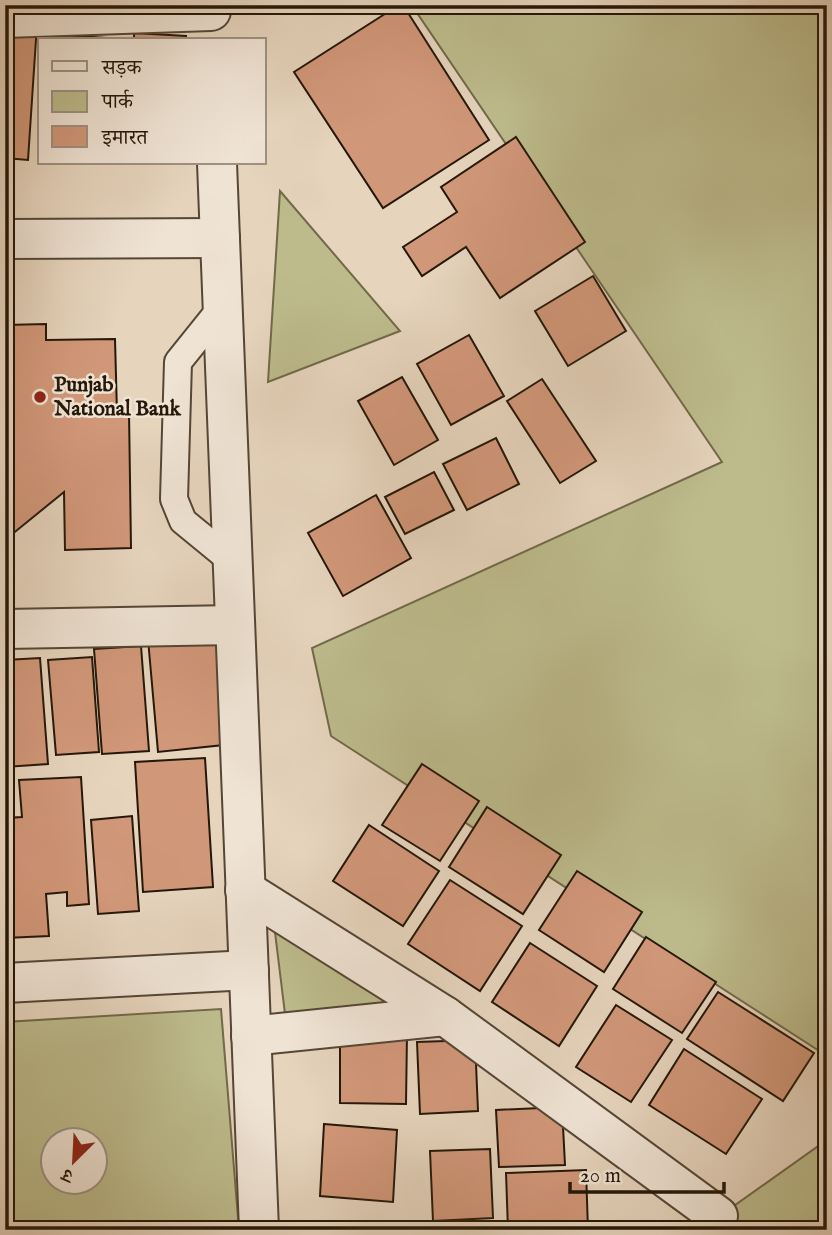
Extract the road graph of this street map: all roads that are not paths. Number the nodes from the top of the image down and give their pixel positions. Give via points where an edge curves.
1 (5, 18) edge
2 (212, 19) edge
3 (217, 164) edge
4 (220, 238) junction
5 (5, 239) edge
6 (223, 306) junction
7 (233, 562) junction
8 (235, 625) junction
9 (5, 629) edge
10 (246, 890) junction
11 (249, 970) junction
12 (5, 983) edge
13 (445, 1016) junction
14 (251, 1035) junction
15 (718, 1216) dead end
16 (259, 1230) edge

1 - 2 street
3 - 4 street
4 - 5 street
4 - 6 street
6 - 7 street
6 - 7 lane via 178,362 174,499 183,521
7 - 8 street
8 - 9 street
8 - 10 street
10 - 11 street
10 - 13 street
11 - 12 street
11 - 14 street
13 - 14 street
13 - 15 street
14 - 16 street

